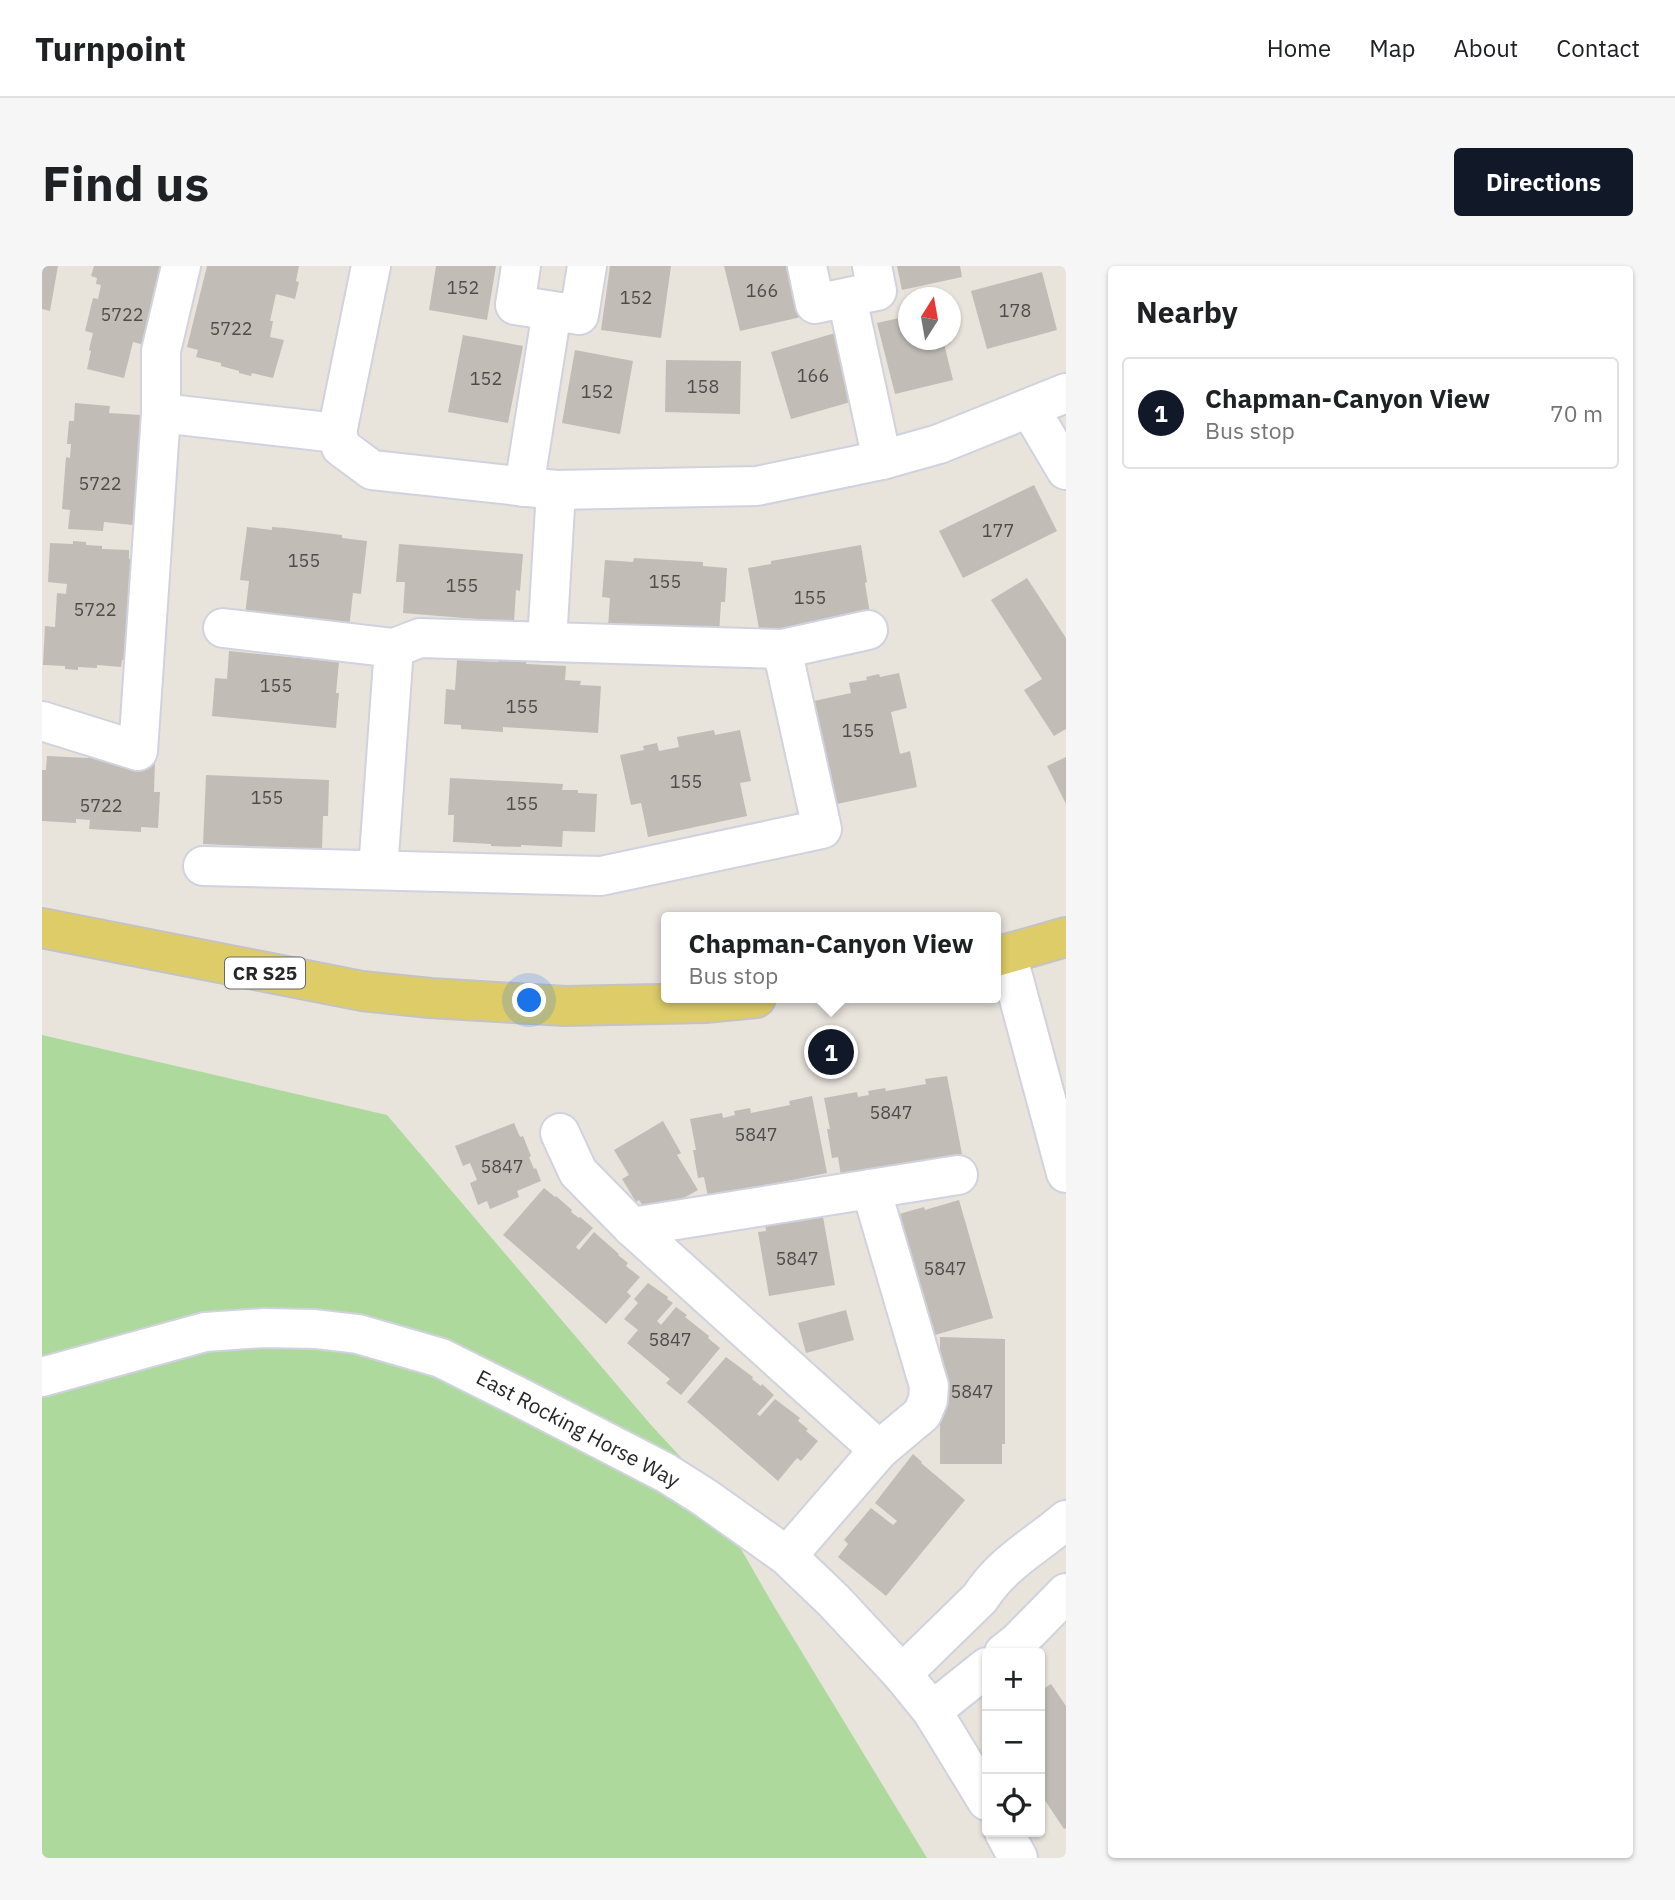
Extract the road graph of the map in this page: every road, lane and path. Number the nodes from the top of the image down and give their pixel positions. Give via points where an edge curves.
1 (181, 266) edge
2 (371, 266) edge
3 (522, 266) edge
4 (587, 266) edge
5 (807, 266) edge
6 (872, 266) edge
7 (847, 298) junction
8 (552, 311) junction
9 (1066, 393) edge
10 (1030, 409) junction
11 (161, 413) junction
12 (339, 440) junction
13 (882, 460) junction
14 (1066, 470) edge
15 (540, 488) junction
16 (223, 628) dead end
17 (868, 630) dead end
18 (547, 642) junction
19 (394, 648) junction
20 (782, 649) junction
21 (42, 721) edge
22 (203, 866) dead end
23 (378, 870) junction
24 (42, 928) edge
25 (1066, 937) edge
26 (1001, 956) edge
27 (705, 1003) edge
28 (560, 1133) dead end
29 (1066, 1173) edge
30 (958, 1175) dead end
31 (871, 1189) junction
32 (632, 1227) junction
33 (42, 1377) edge
34 (879, 1450) junction
35 (1066, 1520) edge
36 (787, 1556) junction
37 (1066, 1593) edge
38 (980, 1598) junction
39 (1012, 1647) edge
40 (982, 1671) edge
41 (902, 1675) junction
42 (932, 1711) junction
43 (982, 1793) edge
44 (1007, 1837) edge
45 (1018, 1858) edge

1 - 11 street via 161,351
2 - 12 street
3 - 8 street via 515,305
4 - 8 street via 579,316
5 - 7 street via 815,304
6 - 7 street via 877,291
7 - 13 street
8 - 15 street
9 - 10 street
10 - 13 street
10 - 14 street
11 - 12 street
11 - 21 street via 138,751
12 - 15 street via 372,470
13 - 15 street via 757,486
15 - 18 street
16 - 19 street
17 - 20 street
18 - 19 street via 420,638
18 - 20 street
19 - 23 street
20 - 23 street via 822,829 601,876
22 - 23 street
24 - 27 main road, CR S25 via 362,991 565,1006
25 - 26 main road
26 - 29 street
28 - 32 street via 578,1172
30 - 31 street
31 - 32 street
31 - 34 street via 929,1387 922,1414
32 - 34 street
33 - 36 street, East Rocking Horse Way via 205,1332 264,1328 358,1334 440,1358 544,1409 666,1473
34 - 36 street
35 - 38 street via 999,1573
36 - 41 street, East Rocking Horse Way
37 - 39 street
38 - 39 street
38 - 41 street
40 - 42 street
41 - 42 street, East Rocking Horse Way
42 - 43 street, East Rocking Horse Way
44 - 45 street

